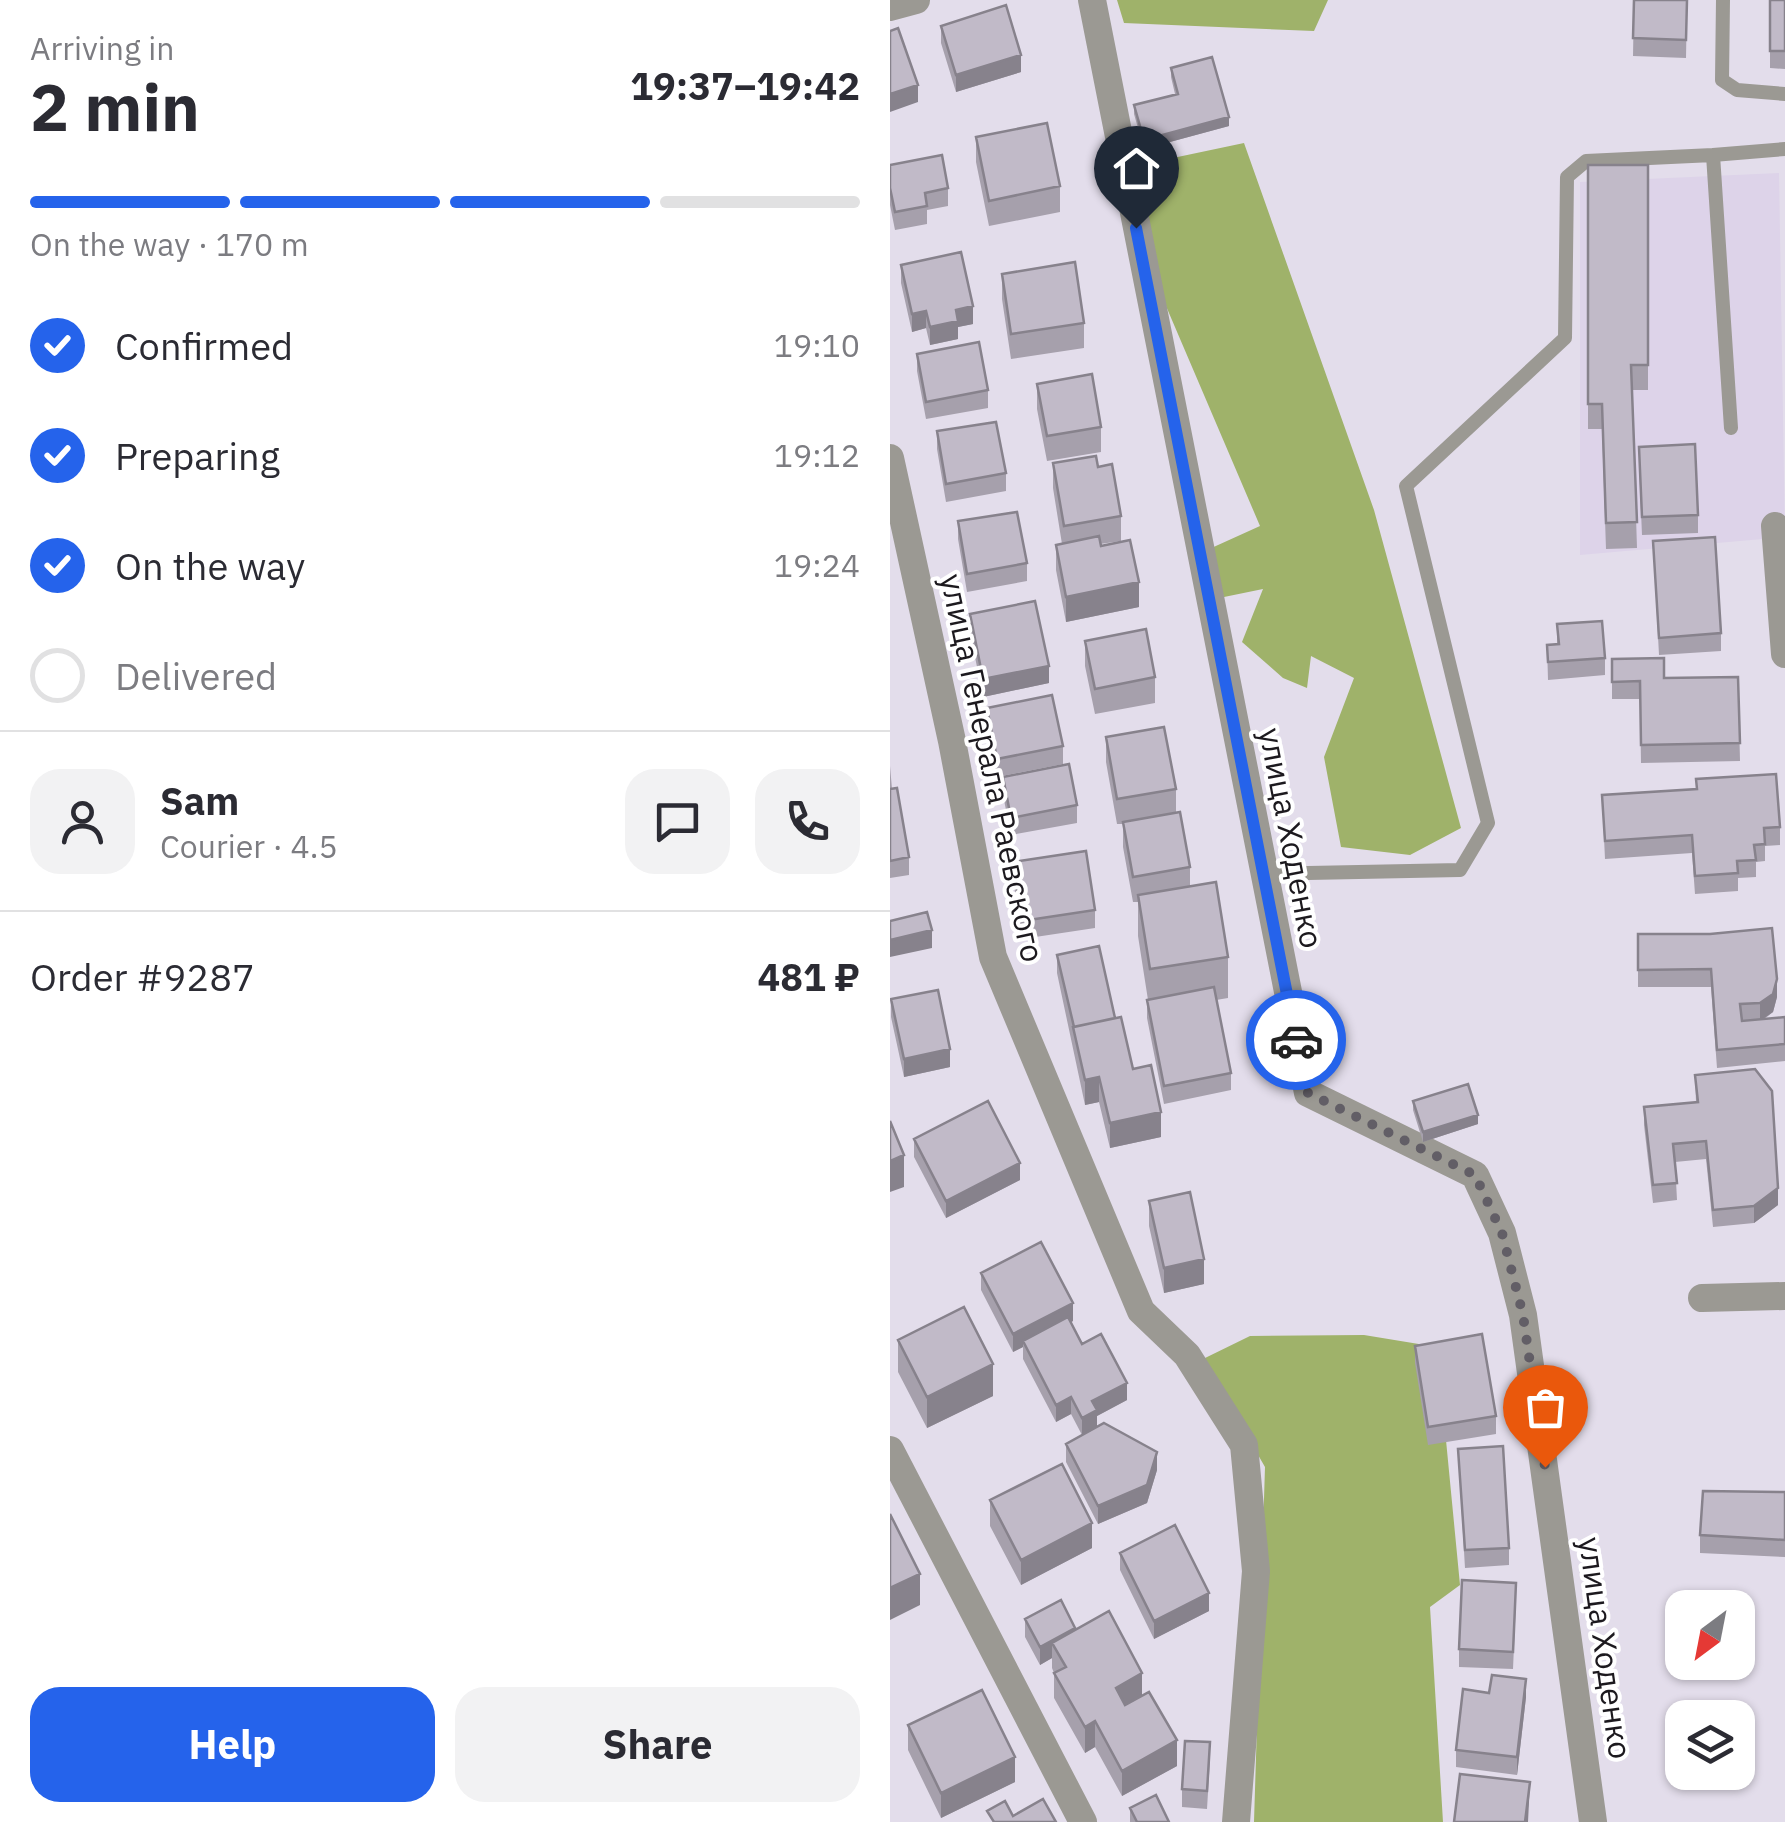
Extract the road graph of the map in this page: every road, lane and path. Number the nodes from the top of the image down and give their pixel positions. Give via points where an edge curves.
1 (916, 0) edge
2 (1092, 0) edge
3 (1723, 0) edge
4 (890, 7) edge
5 (1785, 94) edge
6 (1785, 149) edge
7 (1713, 156) junction
8 (1731, 428) dead end
9 (890, 458) edge
10 (1775, 526) dead end
11 (1785, 654) edge
12 (1262, 874) junction
13 (1785, 1296) edge
14 (1702, 1298) dead end
15 (890, 1450) edge
16 (1083, 1822) edge
17 (1236, 1822) edge
18 (1593, 1822) edge

1 - 4 street
2 - 12 street, улица Ходенко
3 - 5 lane via 1722,80 1738,90
6 - 7 lane
7 - 8 lane
7 - 12 lane via 1586,161 1566,177 1566,338 1406,486 1488,823 1460,870
9 - 17 street, улица Генерала Раевского via 992,957 1141,1311 1186,1355 1244,1445 1256,1571
10 - 11 street
12 - 18 street, улица Ходенко via 1308,1093 1475,1175 1502,1233 1526,1334
13 - 14 street
15 - 16 street

